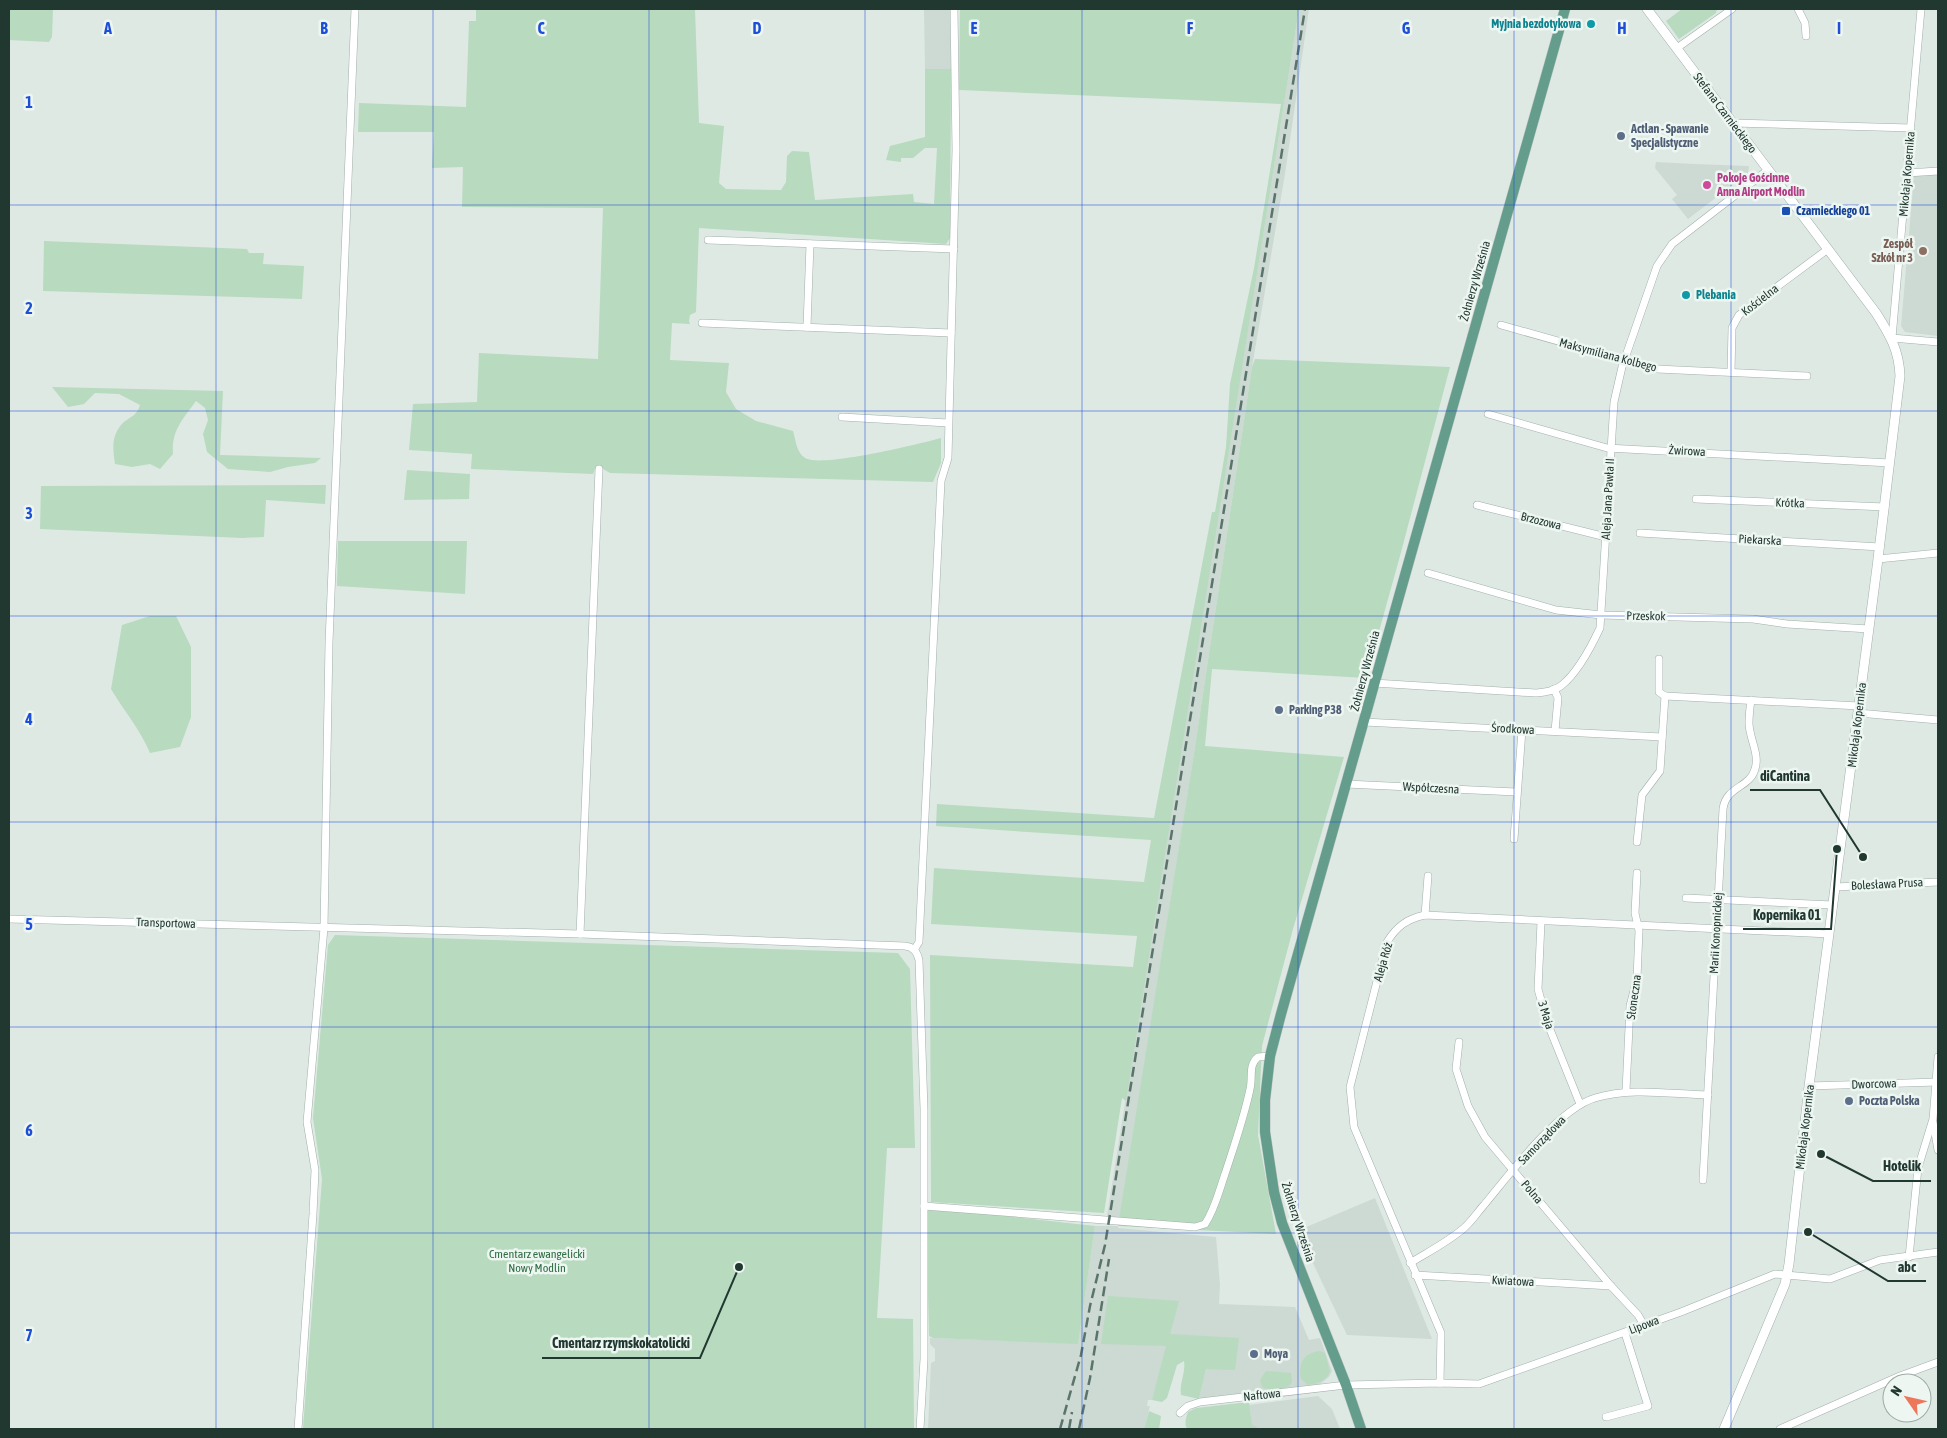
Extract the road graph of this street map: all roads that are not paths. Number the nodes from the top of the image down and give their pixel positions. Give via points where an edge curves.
1 (355, 9) edge
2 (954, 9) edge
3 (1565, 9) edge
4 (1647, 9) edge
5 (1798, 9) edge
6 (1921, 9) edge
7 (1729, 10) edge
8 (1806, 36) dead end
9 (1677, 48) junction
10 (1733, 123) junction
11 (1911, 128) junction
12 (1768, 170) junction
13 (1938, 171) edge
14 (1907, 173) junction
15 (708, 240) dead end
16 (810, 244) junction
17 (954, 249) junction
18 (1828, 249) junction
19 (702, 323) dead end
20 (1501, 325) dead end
21 (807, 327) junction
22 (951, 333) junction
23 (1892, 338) junction
24 (1938, 342) edge
25 (1625, 360) junction
26 (1731, 372) junction
27 (1806, 376) dead end
28 (1488, 414) dead end
29 (842, 417) dead end
30 (948, 422) junction
31 (1611, 448) junction
32 (1890, 463) junction
33 (599, 470) dead end
34 (1696, 499) dead end
35 (1477, 505) dead end
36 (1885, 507) junction
37 (1640, 533) dead end
38 (1606, 537) junction
39 (1880, 547) junction
40 (1938, 553) edge
41 (1878, 559) junction
42 (1428, 574) dead end
43 (1601, 615) junction
44 (1869, 628) junction
45 (1659, 659) dead end
46 (1374, 683) junction
47 (1554, 689) junction
48 (1665, 696) junction
49 (1751, 700) junction
50 (1859, 709) junction
51 (1938, 720) edge
52 (1364, 722) junction
53 (1522, 730) junction
54 (1555, 731) junction
55 (1662, 737) junction
56 (1346, 784) junction
57 (1516, 792) junction
58 (1514, 839) dead end
59 (1638, 842) dead end
60 (1637, 873) dead end
61 (1428, 876) dead end
62 (1938, 882) edge
63 (1835, 887) junction
64 (1686, 898) dead end
65 (1718, 900) junction
66 (1833, 905) junction
67 (1424, 916) junction
68 (9, 919) edge
69 (1541, 922) junction
70 (1637, 925) junction
71 (324, 928) junction
72 (1717, 928) junction
73 (580, 934) junction
74 (1829, 934) junction
75 (914, 950) junction
76 (1459, 1042) dead end
77 (1270, 1056) junction
78 (1938, 1058) edge
79 (1937, 1082) edge
80 (1809, 1086) junction
81 (1626, 1091) junction
82 (1708, 1095) junction
83 (1580, 1104) junction
84 (1933, 1119) junction
85 (1938, 1150) edge
86 (1513, 1170) junction
87 (1703, 1180) dead end
88 (924, 1206) junction
89 (1938, 1252) edge
90 (1909, 1257) junction
91 (1410, 1263) junction
92 (1788, 1274) junction
93 (1415, 1276) junction
94 (1611, 1286) junction
95 (1644, 1325) junction
96 (1625, 1333) junction
97 (1938, 1362) edge
98 (1440, 1383) junction
99 (1346, 1385) junction
100 (1180, 1413) dead end
101 (1606, 1417) dead end
102 (1362, 1428) edge
103 (298, 1429) edge
104 (920, 1429) edge
105 (1724, 1429) edge
106 (1780, 1429) edge

1 - 71 street via 329,642
2 - 17 street
3 - 46 main road, Żołnierzy Września
4 - 9 street, Stefana Czarnieckiego
5 - 8 street via 1805,23
6 - 11 street, Mikołaja Kopernika
7 - 9 street
9 - 10 street, Stefana Czarnieckiego
10 - 11 street
10 - 12 street, Stefana Czarnieckiego
11 - 14 street, Mikołaja Kopernika
12 - 18 street, Stefana Czarnieckiego
12 - 25 street, Aleja Jana Pawła II via 1672,244 1657,266
13 - 14 street
14 - 23 street, Mikołaja Kopernika
15 - 16 street
16 - 17 street
16 - 21 street
17 - 22 street
18 - 23 street, Stefana Czarnieckiego
18 - 26 street, Kościelna via 1739,315 1732,328
19 - 21 street
20 - 25 street, Maksymiliana Kolbego
21 - 22 street
22 - 30 street
23 - 24 street
23 - 32 street, Mikołaja Kopernika via 1900,362 1900,376
25 - 26 street, Maksymiliana Kolbego via 1658,369
25 - 31 street, Aleja Jana Pawła II via 1614,402
26 - 27 street, Maksymiliana Kolbego
28 - 31 street, Żwirowa
29 - 30 street
30 - 75 street via 946,467 941,481 919,942
31 - 32 street, Żwirowa
31 - 38 street, Aleja Jana Pawła II
32 - 36 street, Mikołaja Kopernika
33 - 73 street
34 - 36 street, Krótka
35 - 38 street, Brzozowa
36 - 39 street, Mikołaja Kopernika
37 - 39 street, Piekarska
38 - 43 street, Aleja Jana Pawła II
39 - 41 street, Mikołaja Kopernika
40 - 41 street
41 - 44 street, Mikołaja Kopernika
42 - 43 street, Przeskok via 1556,610
43 - 44 street, Przeskok
43 - 47 street, Aleja Jana Pawła II via 1600,628 1594,640 1571,675
44 - 50 street, Mikołaja Kopernika
45 - 48 street via 1659,692
46 - 47 street via 1536,693
46 - 52 main road, Żołnierzy Września
47 - 54 street via 1558,698
48 - 49 street
48 - 55 street
49 - 50 street
49 - 65 street, Marii Konopnickiej via 1749,724 1756,767 1724,804
50 - 51 street
50 - 63 street, Mikołaja Kopernika
52 - 53 street, Środkowa
52 - 56 main road, Żołnierzy Września
53 - 54 street, Środkowa
53 - 57 street
54 - 55 street, Środkowa
55 - 59 street via 1660,771 1642,795
56 - 57 street, Współczesna
56 - 77 main road, Żołnierzy Września
57 - 58 street
60 - 70 street, Słoneczna
61 - 67 street
62 - 63 street, Bolesława Prusa
63 - 66 street, Mikołaja Kopernika
64 - 65 street
65 - 66 street
65 - 72 street, Marii Konopnickiej
66 - 74 street, Mikołaja Kopernika
67 - 69 street, Aleja Róż
67 - 91 street, Aleja Róż via 1403,922 1387,942 1350,1087 1354,1127
68 - 71 street, Transportowa
69 - 70 street, Aleja Róż
69 - 83 street, 3 Maja via 1538,989 1547,1022
70 - 72 street, Aleja Róż
70 - 81 street, Słoneczna via 1637,978 1630,1006
71 - 73 street, Transportowa
71 - 103 street via 307,1122 315,1170
72 - 74 street, Aleja Róż
72 - 82 street, Marii Konopnickiej
73 - 75 street, Transportowa via 905,946
74 - 80 street, Mikołaja Kopernika
75 - 88 street via 919,960
76 - 86 street, Polna via 1456,1069 1468,1106 1485,1136
77 - 88 street via 1258,1057 1253,1062 1252,1084 1242,1123 1216,1202 1205,1224 1195,1227
77 - 99 main road, Żołnierzy Września via 1265,1132 1274,1192 1289,1241
78 - 79 street
79 - 80 street, Dworcowa
79 - 84 street
80 - 92 street, Mikołaja Kopernika
81 - 82 street, Samorządowa
81 - 83 street, Samorządowa
82 - 87 street, Marii Konopnickiej
83 - 86 street, Samorządowa via 1551,1129
84 - 85 street
84 - 90 street via 1918,1168
86 - 91 street, Samorządowa via 1465,1227
86 - 94 street, Polna
88 - 104 street via 924,1359
89 - 90 street, Lipowa
90 - 92 street, Lipowa via 1880,1260 1830,1279
91 - 93 street, Aleja Róż
92 - 95 street, Lipowa via 1776,1274
92 - 105 street, Mikołaja Kopernika
93 - 94 street, Kwiatowa
93 - 98 street, Aleja Róż via 1441,1333
94 - 95 street, Polna
95 - 96 street, Lipowa
96 - 98 street, Lipowa via 1479,1384
96 - 101 street via 1648,1406
97 - 106 street
98 - 99 street, Lipowa
99 - 100 street, Naftowa via 1200,1402
99 - 102 main road, Żołnierzy Września

